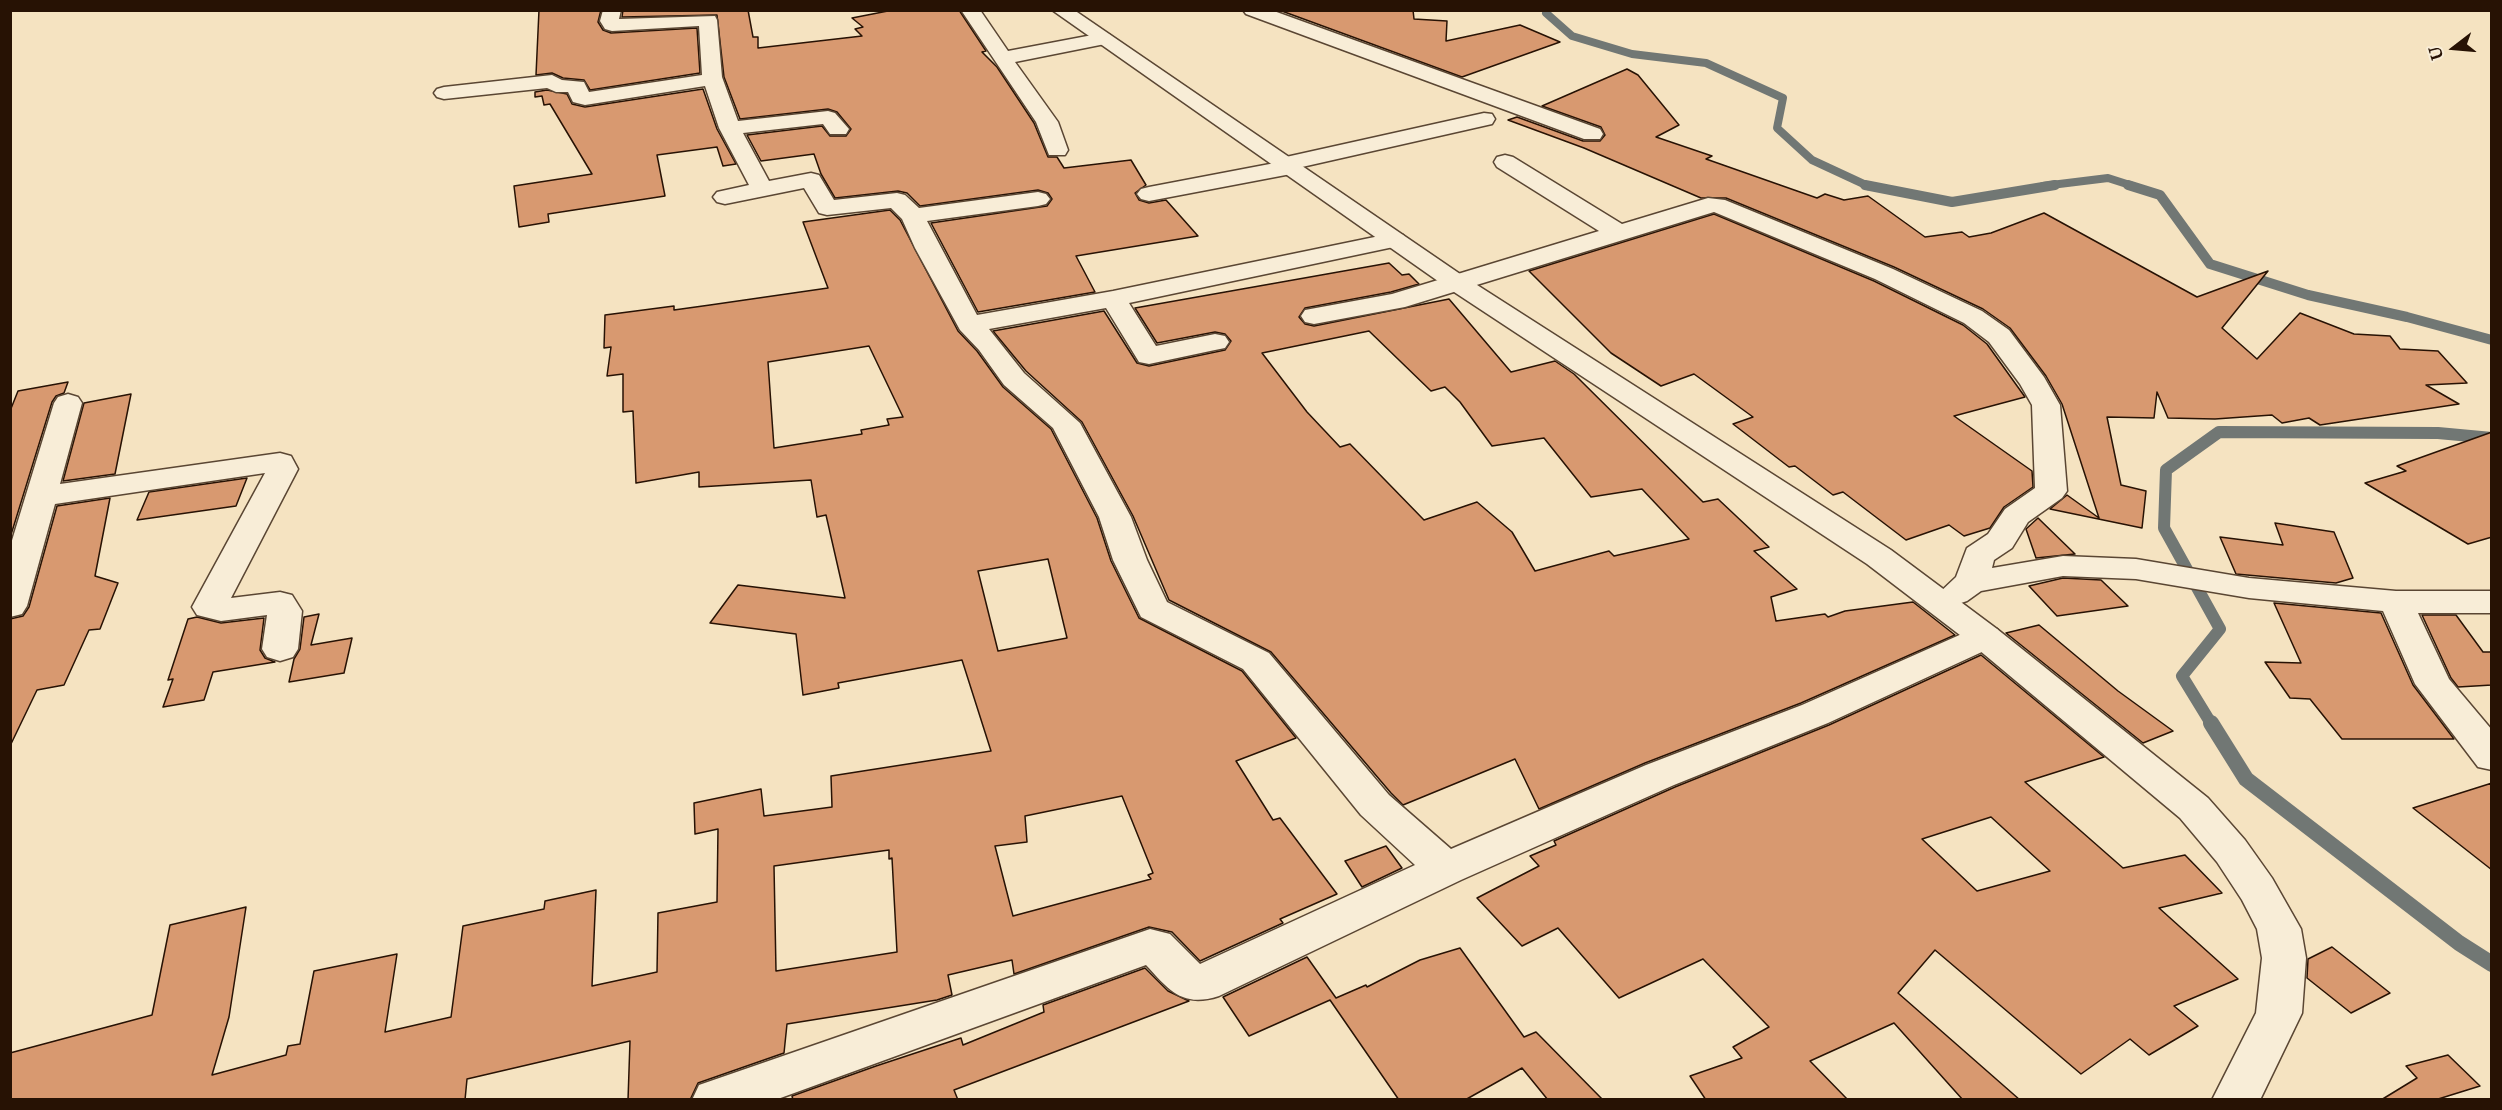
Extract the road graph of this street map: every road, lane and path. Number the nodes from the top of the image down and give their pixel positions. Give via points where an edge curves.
1 (612, 10) edge
2 (970, 10) edge
3 (1061, 10) edge
4 (1252, 10) edge
5 (1103, 39) junction
6 (1003, 58) junction
7 (713, 79) junction
8 (444, 93) dead end
9 (1484, 119) dead end
10 (730, 128) junction
11 (838, 129) dead end
12 (1592, 134) dead end
13 (1057, 150) dead end
14 (1505, 162) dead end
15 (1288, 165) junction
16 (762, 189) junction
17 (1149, 194) dead end
18 (725, 197) dead end
19 (1038, 199) dead end
20 (913, 216) junction
21 (1618, 232) junction
22 (1394, 240) junction
23 (1454, 281) junction
24 (1113, 299) junction
25 (1314, 316) dead end
26 (969, 324) junction
27 (1215, 342) dead end
28 (68, 403) dead end
29 (43, 496) junction
30 (1971, 582) junction
31 (2396, 602) junction
32 (2492, 602) edge
33 (1942, 603) junction
34 (10, 606) edge
35 (1984, 637) junction
36 (280, 649) dead end
37 (2492, 757) edge
38 (1446, 869) junction
39 (716, 1100) edge
40 (2236, 1100) edge

1 - 7 street via 612,25 707,19
2 - 6 street
3 - 5 street
4 - 12 street
5 - 6 street
5 - 15 street
6 - 13 street via 1047,122
7 - 8 street via 585,99 580,98 578,86 558,86 552,81
7 - 10 street
9 - 15 street
10 - 11 street via 828,117
10 - 16 street
14 - 21 street
15 - 17 street
15 - 22 street
16 - 18 street
16 - 20 street via 811,180 827,208 895,199
19 - 20 street
20 - 26 street
21 - 23 street
21 - 30 street via 1717,205 1884,274 1972,317 1999,336 2046,405 2051,491 2016,516 2000,541 1979,555
22 - 23 street
22 - 24 street
23 - 25 street via 1395,301
23 - 33 street via 1879,556
24 - 26 street
24 - 27 street via 1151,357
26 - 38 street via 989,344 1014,380 1065,423 1115,517 1153,609 1256,661 1375,805
28 - 29 street
29 - 34 street
29 - 36 street via 280,462 283,469 209,607 221,610 280,603 285,610
30 - 31 street via 2064,566 2136,569 2249,588
30 - 33 street
31 - 32 street
31 - 37 street via 2433,684
33 - 35 street
35 - 38 street via 1815,714
35 - 40 street via 2194,808 2231,850 2279,930 2284,958 2278,1013
38 - 39 street via 1203,983 1188,981 1152,946

